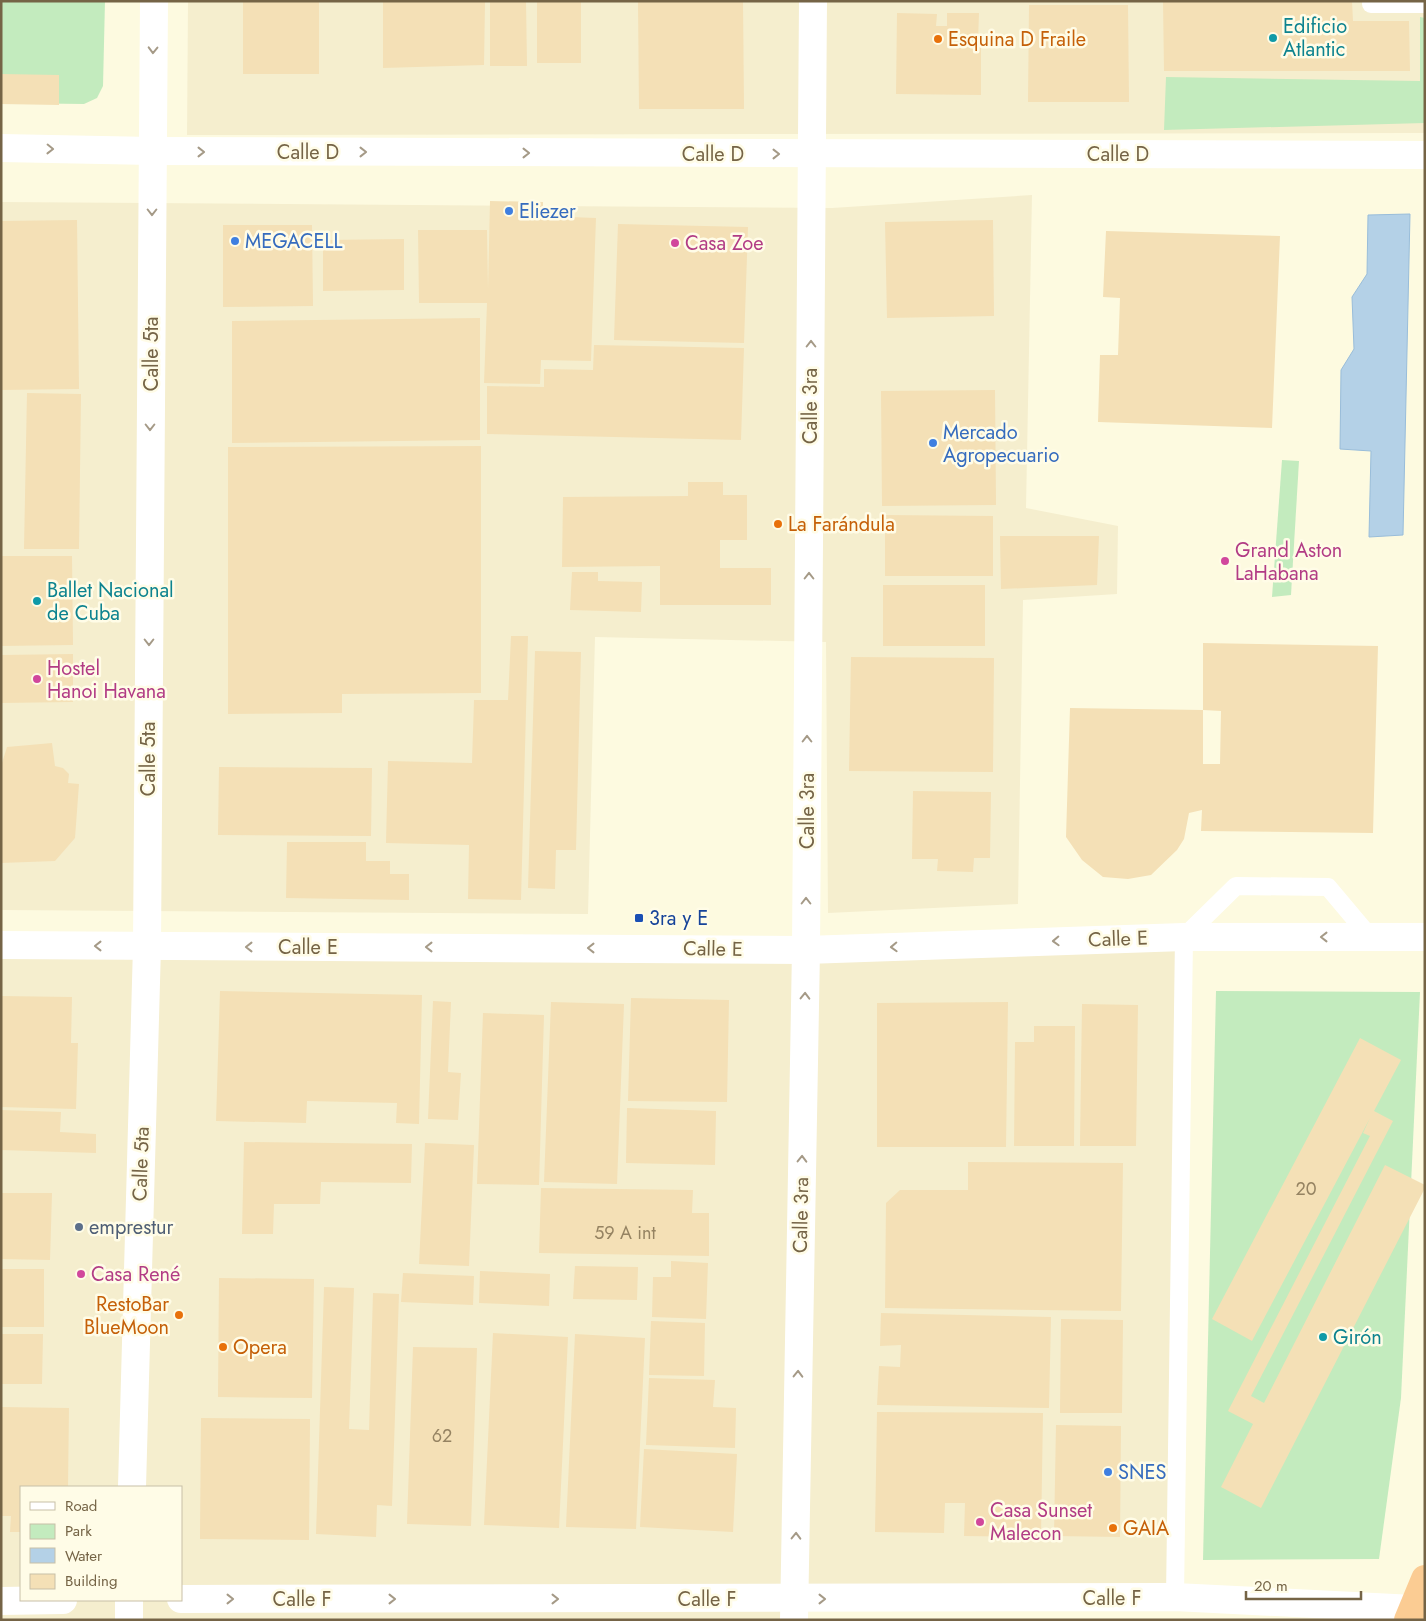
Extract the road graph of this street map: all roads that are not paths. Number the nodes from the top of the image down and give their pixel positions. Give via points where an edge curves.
1 (154, 1) edge
2 (813, 1) edge
3 (1372, 4) dead end
4 (1425, 4) edge
5 (1, 148) edge
6 (152, 151) junction
7 (812, 154) junction
8 (1425, 155) edge
9 (1184, 937) junction
10 (1370, 937) junction
11 (1425, 937) edge
12 (1, 945) edge
13 (147, 946) junction
14 (806, 950) junction
15 (132, 1486) edge
16 (1425, 1579) edge
17 (1176, 1597) junction
18 (182, 1599) edge
19 (1232, 1600) junction
20 (1, 1601) edge
21 (20, 1601) edge
22 (129, 1601) edge
23 (794, 1609) edge
24 (1411, 1614) edge
25 (129, 1620) edge
26 (1276, 1620) edge

1 -> 6 street, Calle 5ta
2 - 7 street, Calle 3ra
3 - 4 lane
5 -> 6 street, Calle D
6 -> 7 street, Calle D
6 -> 13 street, Calle 5ta
7 - 8 street, Calle D
14 -> 7 street, Calle 3ra
10 -> 9 street, Calle E
9 - 10 lane via 1236,886 1328,887
9 -> 14 street, Calle E
9 - 17 lane
10 - 11 street, Calle E
13 -> 12 street, Calle E
14 -> 13 street, Calle E
13 - 15 street, Calle 5ta
23 -> 14 street, Calle 3ra
16 - 24 highway
17 - 19 street, Calle F
23 -> 17 street, Calle F
18 -> 23 street, Calle F
19 - 24 street, Calle F
19 - 26 street, Calle F
20 - 21 street
22 - 25 street

